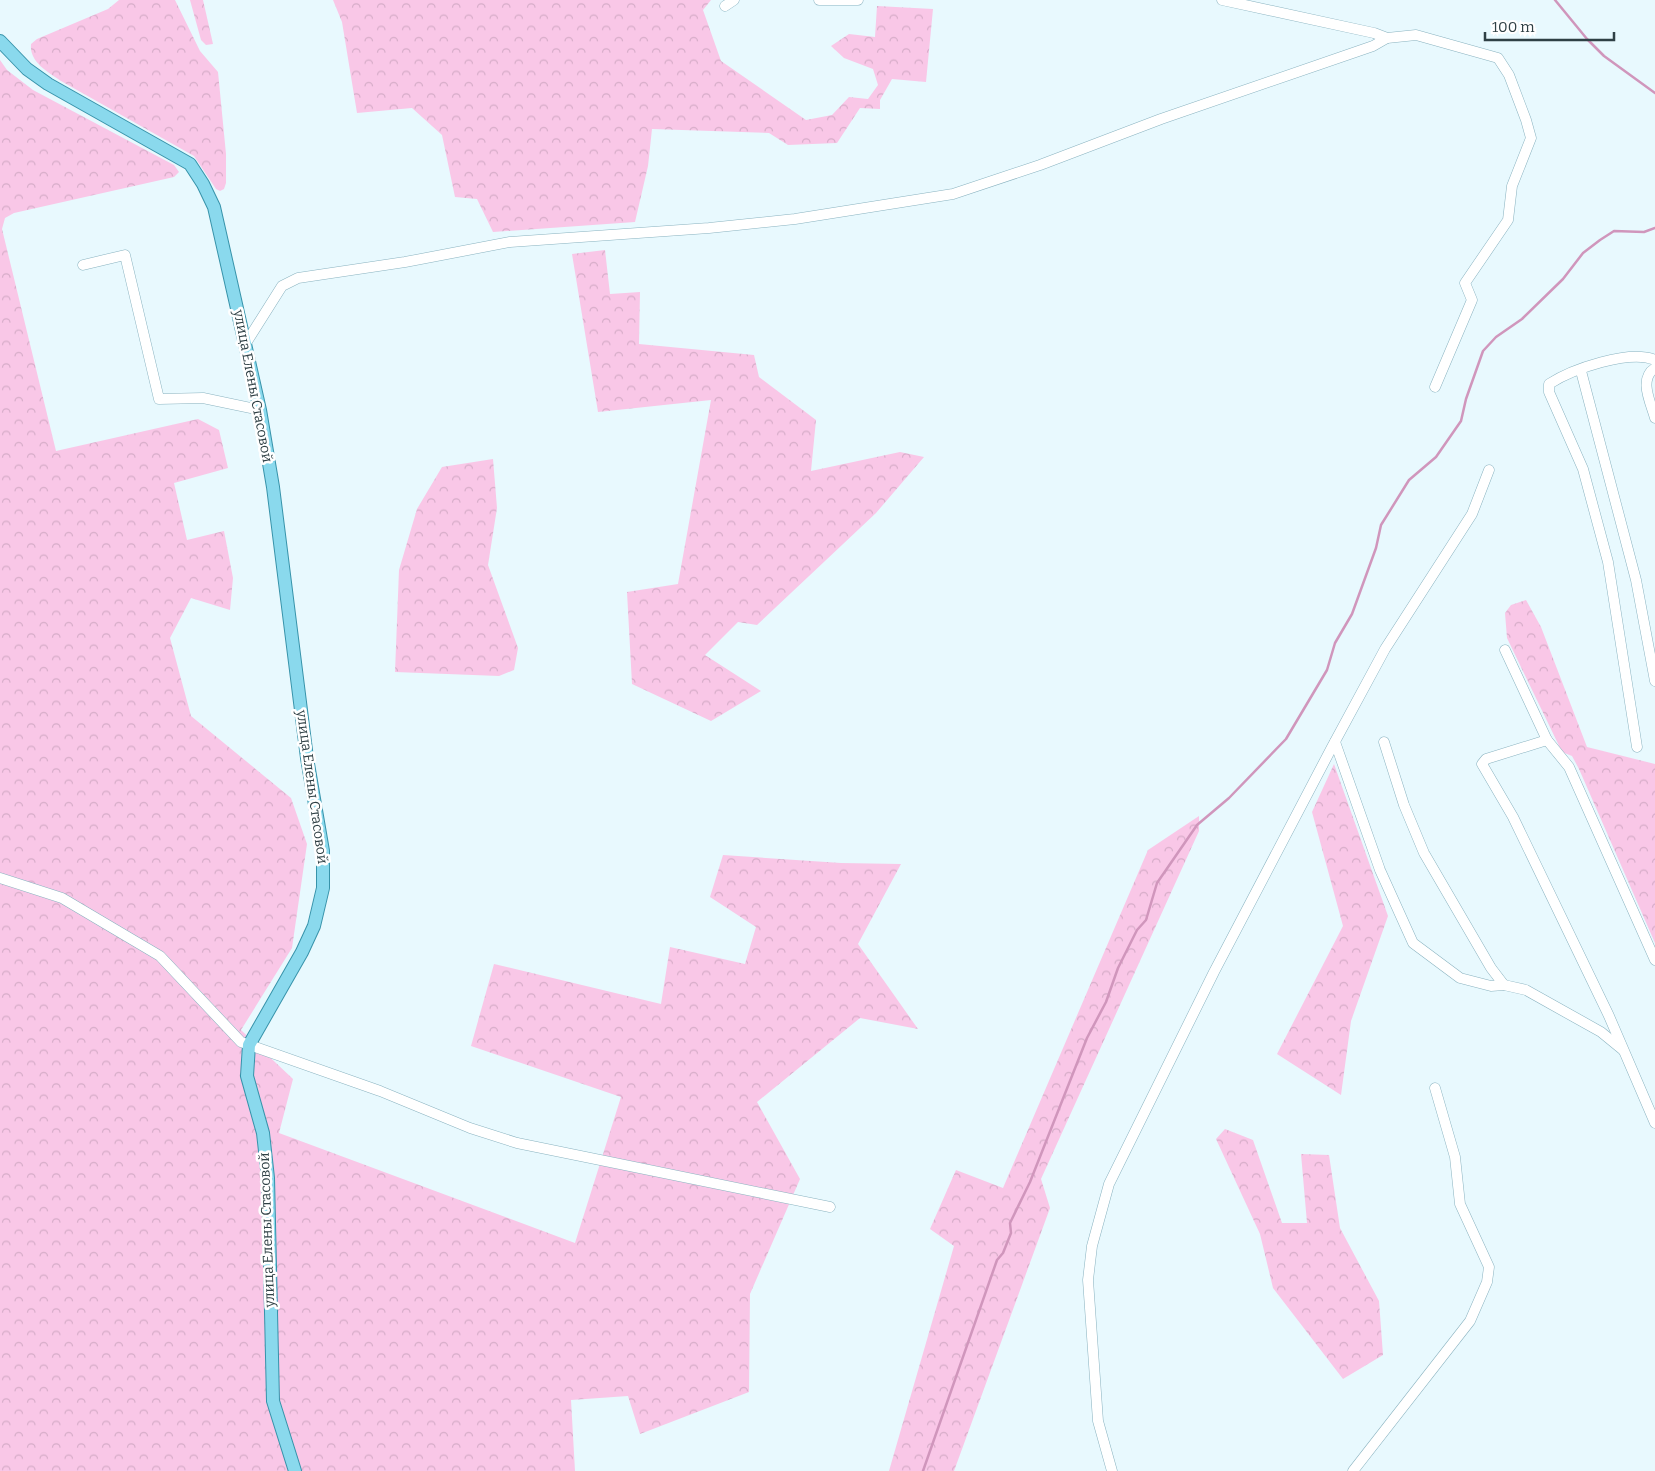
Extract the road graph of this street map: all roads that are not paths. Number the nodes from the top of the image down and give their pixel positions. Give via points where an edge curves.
1 (819, 0) edge
2 (858, 0) edge
3 (1222, 0) edge
4 (1388, 38) junction
5 (0, 40) edge
6 (83, 264) dead end
7 (246, 343) junction
8 (1655, 360) edge
9 (1655, 368) edge
10 (1581, 370) junction
11 (1435, 387) dead end
12 (260, 410) junction
13 (1655, 418) edge
14 (1489, 470) dead end
15 (1505, 650) dead end
16 (1655, 681) edge
17 (1546, 740) junction
18 (1335, 742) junction
19 (1384, 742) dead end
20 (1637, 747) dead end
21 (0, 878) edge
22 (1655, 960) edge
23 (1504, 985) junction
24 (248, 1044) junction
25 (1624, 1052) junction
26 (1435, 1088) dead end
27 (1655, 1123) edge
28 (830, 1207) dead end
29 (295, 1471) edge
30 (1112, 1471) edge
31 (1354, 1471) edge

1 - 2 street
3 - 4 street
4 - 7 street via 953,194 795,219 510,242 298,278 282,286
4 - 11 street via 1416,35 1498,58 1509,75 1530,138 1512,186 1508,220 1465,283 1472,300
5 - 7 main road, улица Елены Стасовой via 27,69 48,84 190,164 214,207
6 - 12 street via 126,256 159,399 203,398
7 - 12 main road, улица Елены Стасовой
8 - 10 street via 1642,355 1624,357
9 - 13 street via 1647,377 1646,385
10 - 16 street via 1636,580
10 - 20 street via 1549,384 1549,392 1583,470 1608,562
12 - 24 main road, улица Елены Стасовой via 307,758 323,851 324,888 314,926 302,952
14 - 18 street via 1472,514 1385,649
15 - 17 street
17 - 22 street via 1569,767
17 - 25 street via 1486,759 1482,764 1513,817
18 - 23 street via 1377,862 1413,943 1460,978 1491,986
18 - 30 street via 1214,972 1110,1184 1092,1246 1088,1280 1098,1421
19 - 23 street via 1424,853
21 - 24 street via 62,898 160,956 241,1042
23 - 25 street via 1526,990 1601,1032
24 - 28 street via 517,1144
24 - 29 main road, улица Елены Стасовой via 247,1076 262,1133 268,1178 273,1402
25 - 27 street
26 - 31 street via 1455,1157 1460,1204 1489,1267 1487,1282 1470,1321

